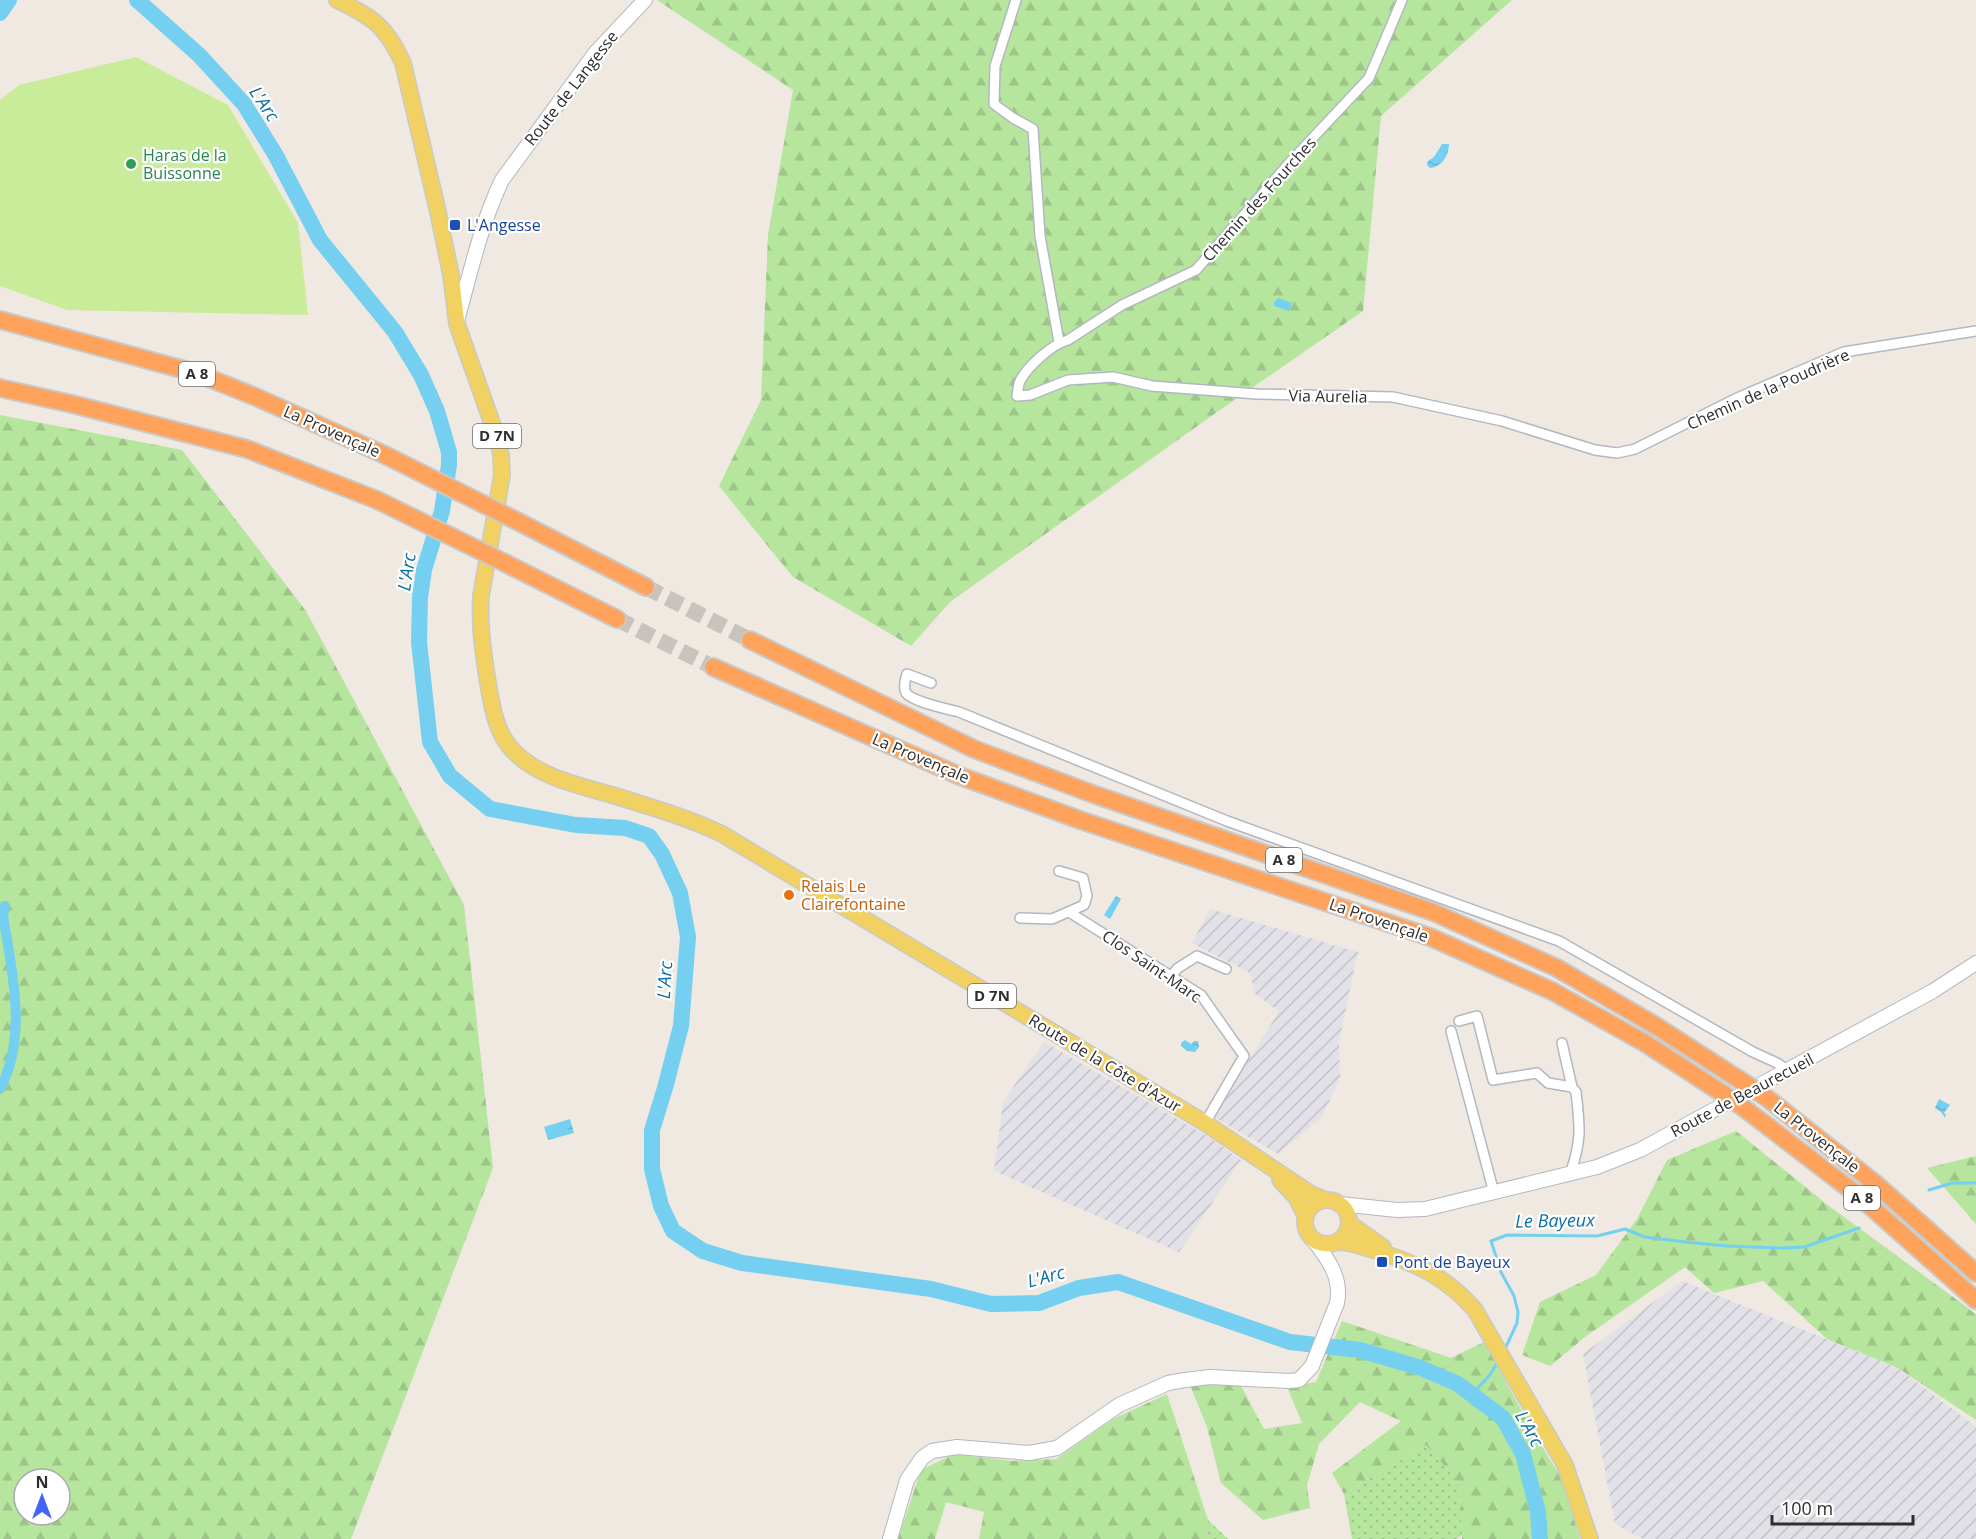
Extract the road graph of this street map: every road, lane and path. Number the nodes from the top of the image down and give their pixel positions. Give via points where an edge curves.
1 (337, 0) edge
2 (645, 0) edge
3 (1016, 0) edge
4 (1402, 0) edge
5 (0, 320) edge
6 (457, 324) junction
7 (1976, 331) edge
8 (1059, 342) junction
9 (0, 388) edge
10 (1017, 396) joint
11 (1635, 449) joint
12 (646, 587) tunnel mouth
13 (617, 619) tunnel mouth
14 (750, 640) tunnel mouth
15 (713, 667) tunnel mouth
16 (931, 682) dead end
17 (1059, 871) dead end
18 (1069, 912) junction
19 (1020, 918) dead end
20 (1976, 963) edge
21 (1226, 969) dead end
22 (1171, 976) junction
23 (1459, 1021) dead end
24 (1451, 1031) dead end
25 (1562, 1043) dead end
26 (1787, 1070) junction
27 (1572, 1087) junction
28 (1205, 1123) junction
29 (1260, 1158) junction
30 (1570, 1174) junction
31 (1494, 1193) junction
32 (1333, 1202) junction
33 (1369, 1208) junction
34 (1305, 1215) junction
35 (1349, 1220) junction
36 (1332, 1248) junction
37 (1389, 1254) junction
38 (1976, 1273) edge
39 (1976, 1300) edge
40 (890, 1539) edge
41 (1590, 1539) edge

1 - 6 main road, Route de la Côte d'Azur / D 7N via 378,23 393,40 404,63 438,212
2 - 6 street, Route de Langesse via 596,52 502,180 472,264
3 - 8 street via 995,66 994,104 1033,129 1040,236
4 - 8 street, Chemin des Fourches via 1369,78 1196,270 1122,305
5 - 12 highway, La Provençale / A 8, bridge via 196,373 256,397 385,455
6 - 28 main road, Route de la Côte d'Azur / D 7N via 501,456 502,475 481,596 480,631 497,721 502,735 519,757 559,778 722,834
7 - 11 street, Chemin de la Poudrière via 1844,352 1735,399
8 - 10 street, Chemin des Fourches via 1020,381
9 - 13 highway, bridge via 247,449 377,500
10 - 11 street, Via Aurelia via 1068,380 1113,377 1152,386 1257,394 1394,397 1502,421 1595,450 1617,453
14 - 38 highway, La Provençale / A 8, bridge via 974,749 1433,912 1557,968 1763,1095 1876,1184
15 - 39 highway, La Provençale / A 8, bridge via 960,776 1430,937 1552,991 1646,1043 1740,1105 1860,1197
16 - 26 street via 907,674 905,690 921,701 970,716 1227,821 1559,941
17 - 18 street via 1083,878 1086,883 1088,896 1084,905
18 - 19 street via 1052,919
18 - 22 street, Clos Saint-Marc
20 - 26 street, Route de Beaurecueil via 1933,991
21 - 22 street via 1197,956
22 - 28 street, Clos Saint-Marc via 1201,995 1244,1056
23 - 27 street via 1477,1016 1493,1080 1537,1072 1548,1083
24 - 31 street
25 - 27 street
26 - 30 street, Route de Beaurecueil via 1640,1150
27 - 30 street via 1576,1092 1580,1131
28 - 29 main road, Route de la Côte d'Azur / D 7N
29 - 32 main road, Route de la Côte d'Azur / D 7N via 1311,1194
29 - 34 main road, Route de la Côte d'Azur / D 7N via 1296,1197
30 - 31 street, Route de Beaurecueil
31 - 33 street, Route de Beaurecueil via 1411,1211
32 - 33 street, Route de Beaurecueil
32 - 34 main road via 1312,1205
32 - 35 main road via 1345,1210
33 - 35 street
34 - 36 main road via 1305,1228 1314,1241
35 - 36 main road via 1347,1233
35 - 37 main road
36 - 37 main road via 1349,1242
36 - 40 street via 1337,1303 1312,1366 1299,1380 1210,1377 1168,1383 1119,1405 1057,1448 1029,1453 957,1447 932,1451 913,1468 907,1480
37 - 41 main road via 1436,1275 1475,1310 1565,1465

